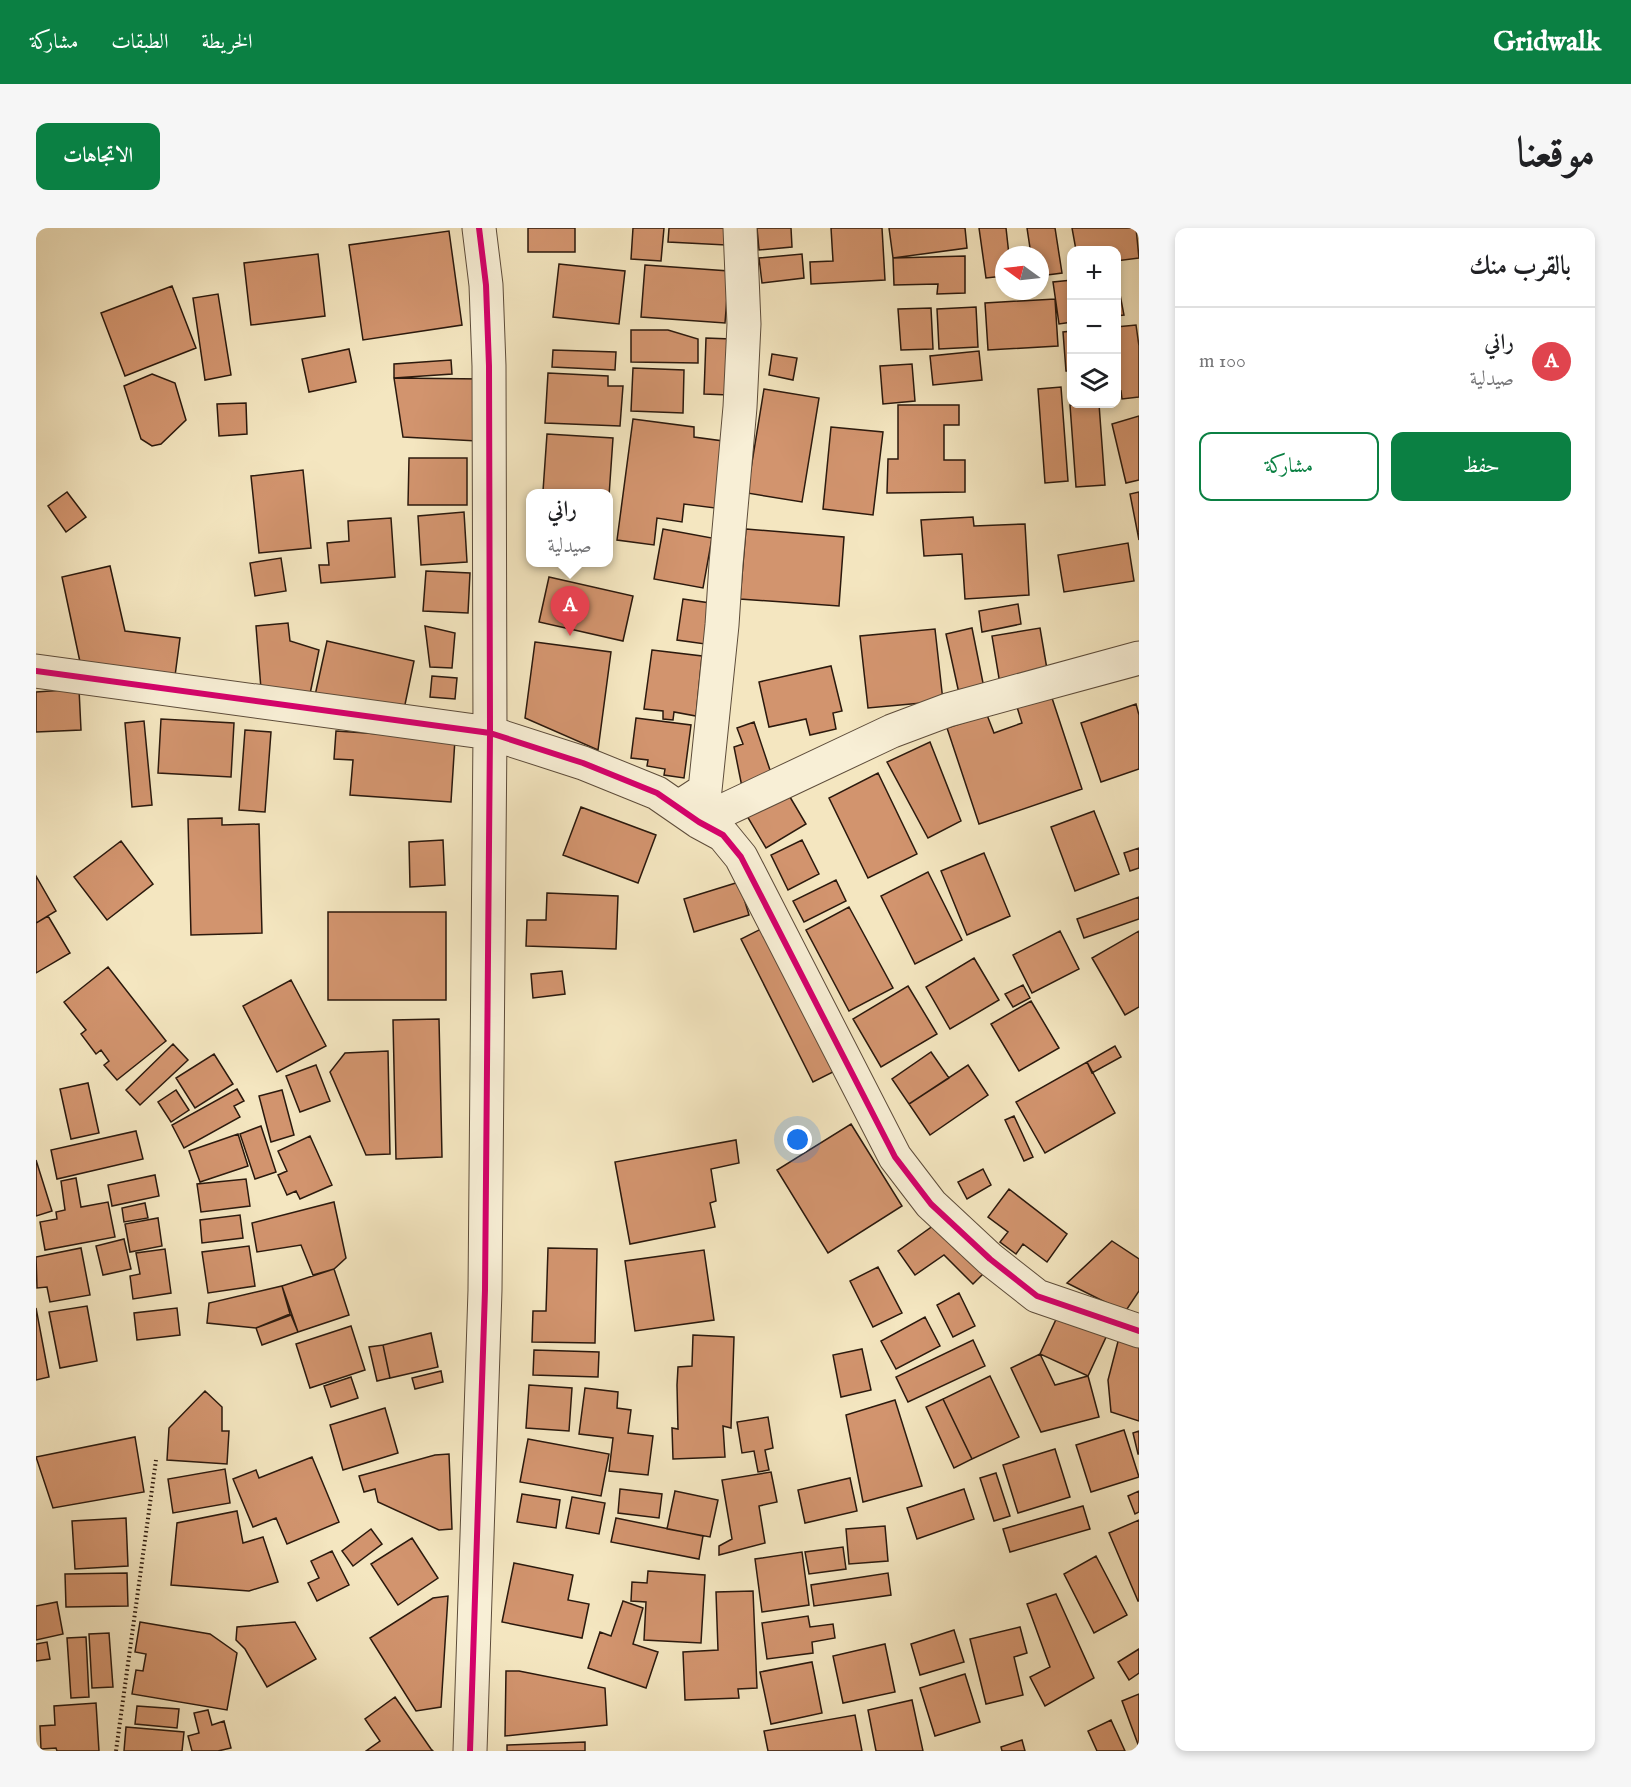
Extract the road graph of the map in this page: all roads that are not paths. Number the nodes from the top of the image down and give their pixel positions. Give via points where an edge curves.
1 (479, 228) edge
2 (740, 228) edge
3 (1139, 658) edge
4 (36, 671) edge
5 (490, 733) junction
6 (689, 815) junction
7 (1139, 1331) edge
8 (470, 1751) edge

1 - 5 street via 489,366
2 - 6 street via 744,324 740,407 705,790
3 - 6 street via 948,710
4 - 5 street
5 - 6 street via 618,776 657,793
5 - 8 street via 485,1290
6 - 7 street via 723,835 741,857 895,1157 932,1204 990,1259 1038,1296

